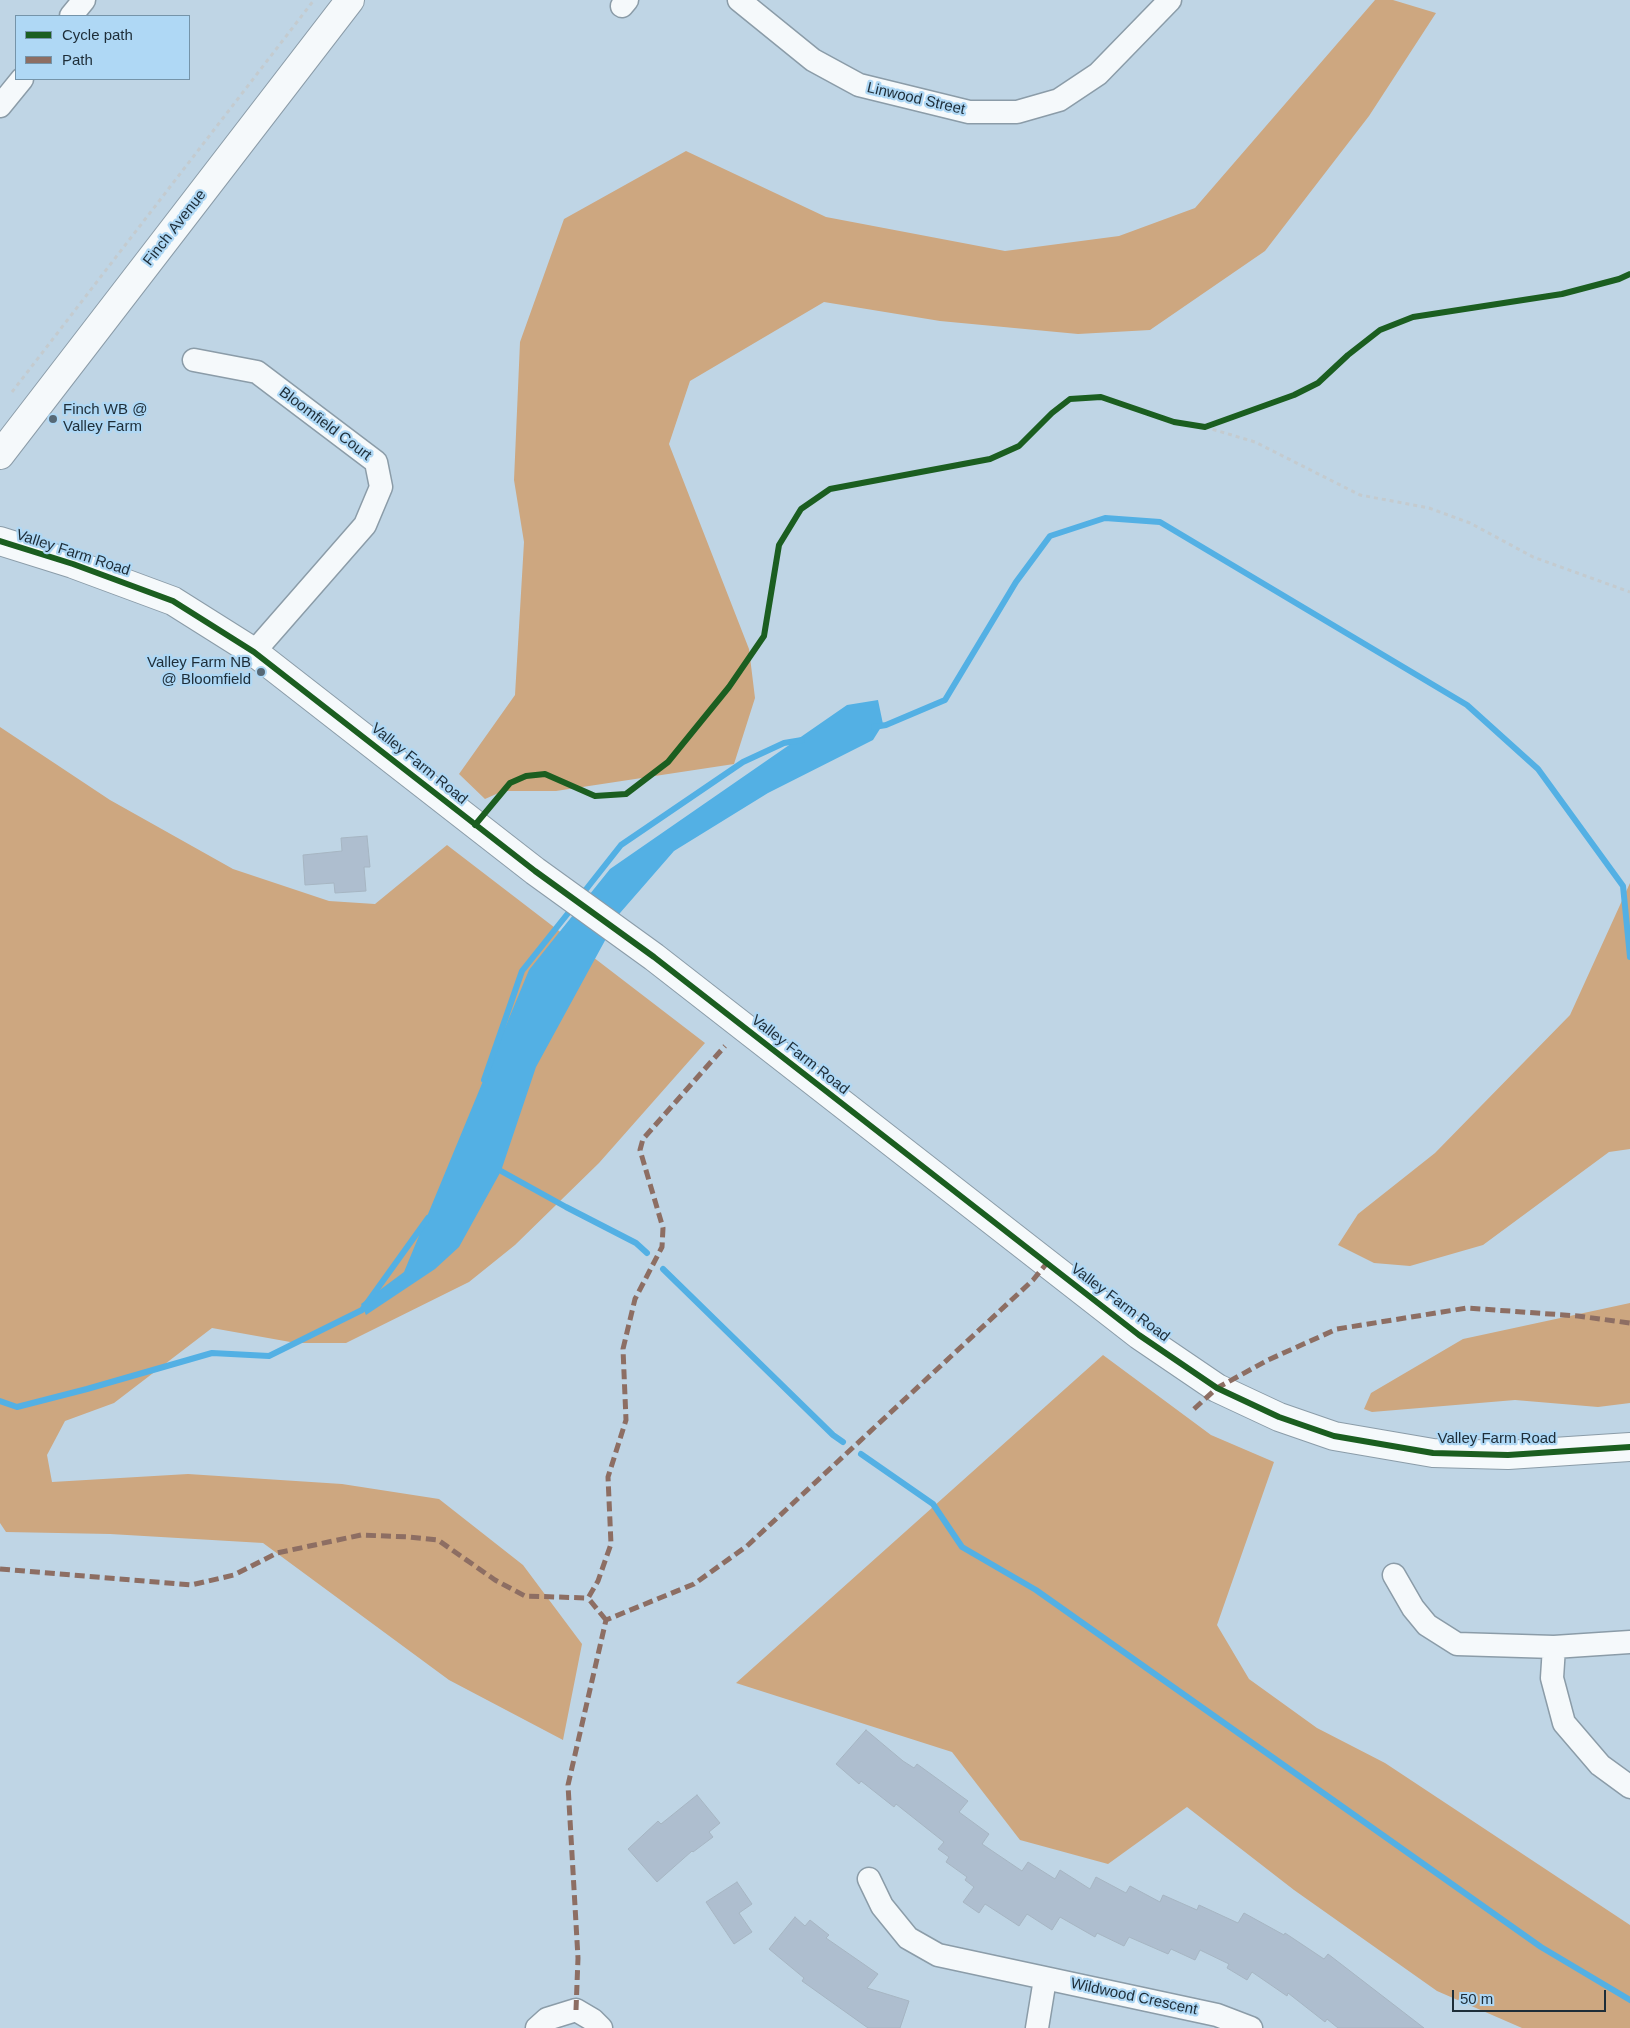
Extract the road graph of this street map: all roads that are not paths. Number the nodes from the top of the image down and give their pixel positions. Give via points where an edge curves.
1 (84, 0) edge
2 (350, 0) edge
3 (739, 0) edge
4 (1168, 0) edge
5 (72, 15) edge
6 (21, 80) edge
7 (0, 106) edge
8 (194, 360) dead end
9 (0, 456) edge
10 (0, 541) edge
11 (254, 652) junction
12 (1630, 1447) edge
13 (1394, 1576) dead end
14 (1630, 1642) edge
15 (1554, 1647) junction
16 (1630, 1787) edge
17 (869, 1879) dead end
18 (1045, 1979) junction
19 (537, 2028) edge
20 (600, 2028) edge
21 (1037, 2028) edge
22 (1251, 2028) edge

1 - 5 street
2 - 9 street, Finch Avenue
3 - 4 street, Linwood Street via 812,60 859,85 969,112 1017,112 1059,100 1098,74
6 - 7 street
8 - 11 street, Bloomfield Court via 256,372 376,462 381,487 365,525
10 - 11 street, Valley Farm Road via 173,601
11 - 12 street, Valley Farm Road via 535,871 654,956 1139,1335 1217,1388 1279,1417 1334,1436 1433,1453 1508,1455
13 - 15 street via 1427,1625 1457,1644
14 - 15 street
15 - 16 street via 1552,1678 1564,1723 1600,1765
17 - 18 street, Wildwood Crescent via 882,1906 908,1938 938,1955
18 - 21 street
18 - 22 street, Wildwood Crescent via 1217,2015
19 - 20 street via 547,2019 576,2010

